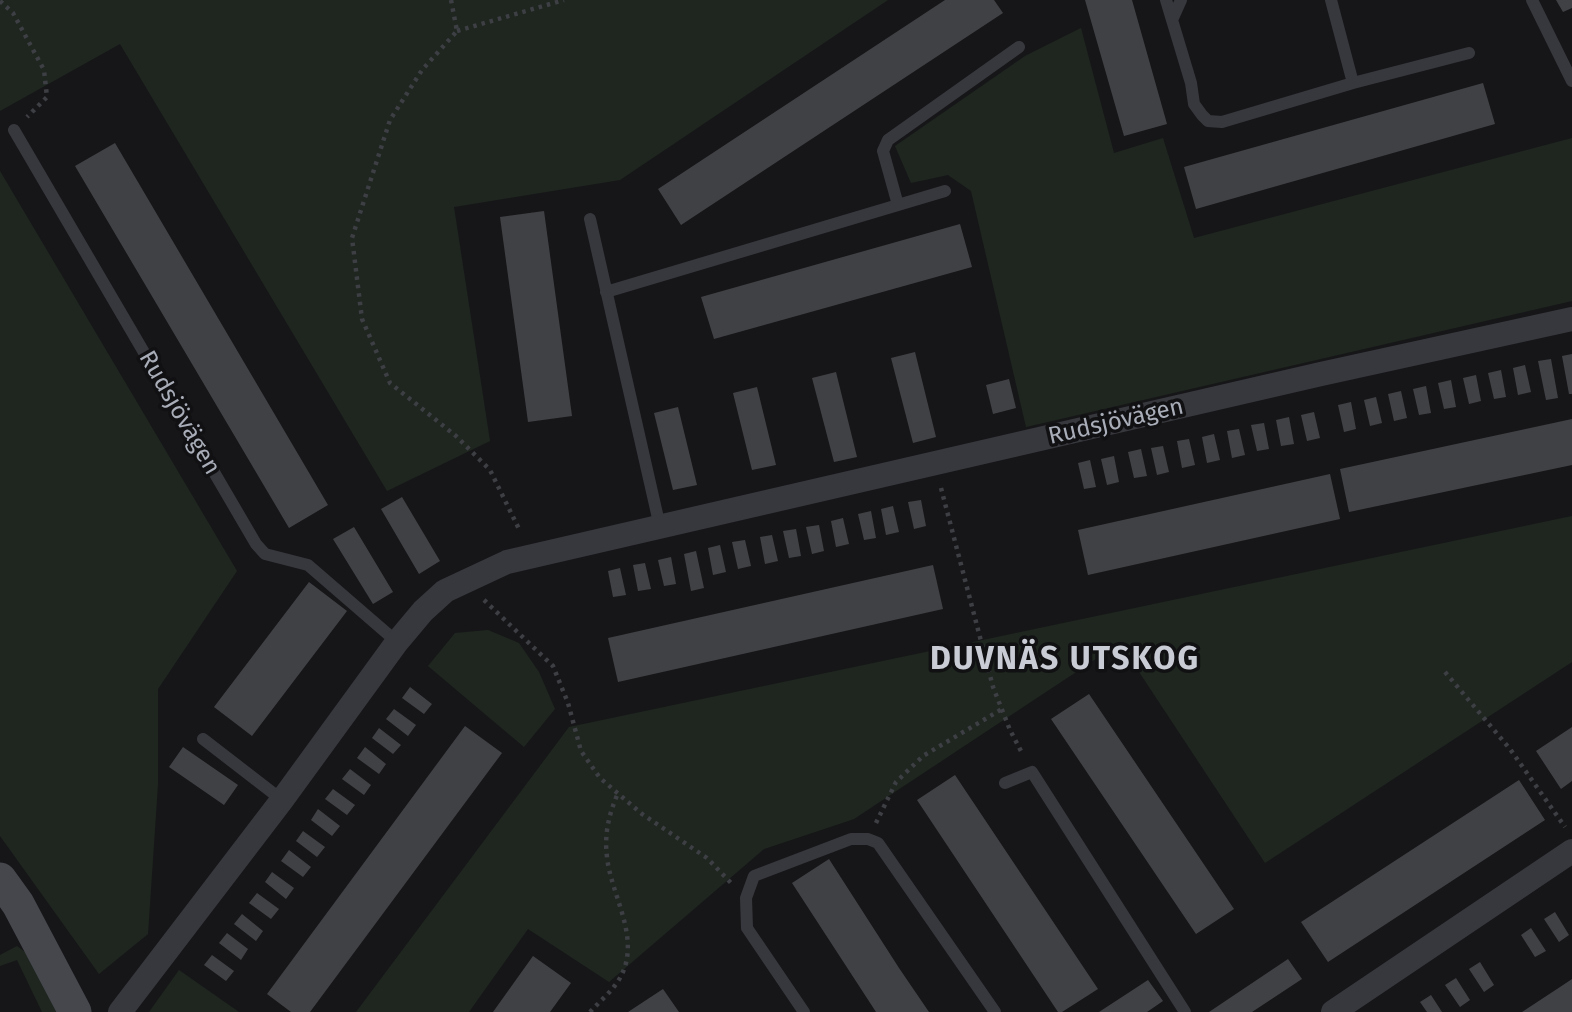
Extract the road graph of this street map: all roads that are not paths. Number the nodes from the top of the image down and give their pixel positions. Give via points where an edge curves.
1 (1166, 0) edge
2 (1181, 0) edge
3 (1331, 0) edge
4 (1532, 0) edge
5 (1172, 20) junction
6 (1019, 47) dead end
7 (1469, 53) dead end
8 (1572, 81) edge
9 (1353, 83) junction
10 (14, 130) road end
11 (945, 191) dead end
12 (898, 205) junction
13 (590, 219) dead end
14 (606, 292) junction
15 (1572, 319) edge
16 (660, 527) junction
17 (397, 642) junction
18 (203, 739) dead end
19 (1005, 783) dead end
20 (282, 800) junction
21 (1572, 851) edge
22 (0, 879) edge
23 (75, 1012) edge
24 (120, 1012) edge
25 (804, 1012) edge
26 (995, 1012) edge
27 (1185, 1012) edge
28 (1333, 1012) edge

1 - 5 lane
2 - 5 lane
3 - 9 lane
4 - 8 lane
5 - 9 lane via 1194,104 1208,121 1222,122
6 - 12 lane via 888,140 883,151
7 - 9 lane
10 - 17 lane, Rudsjövägen via 256,544 265,554 308,565
11 - 12 lane
12 - 14 lane
13 - 14 lane
14 - 16 lane
15 - 16 street, Rudsjövägen
16 - 17 street, Rudsjövägen via 507,562 445,590
17 - 20 street, Rudsjövägen
18 - 20 lane
19 - 27 lane via 1032,772
20 - 24 street, Rudsjövägen
21 - 28 street
22 - 23 street
25 - 26 lane via 747,928 746,898 754,876 851,839 868,839 878,843

